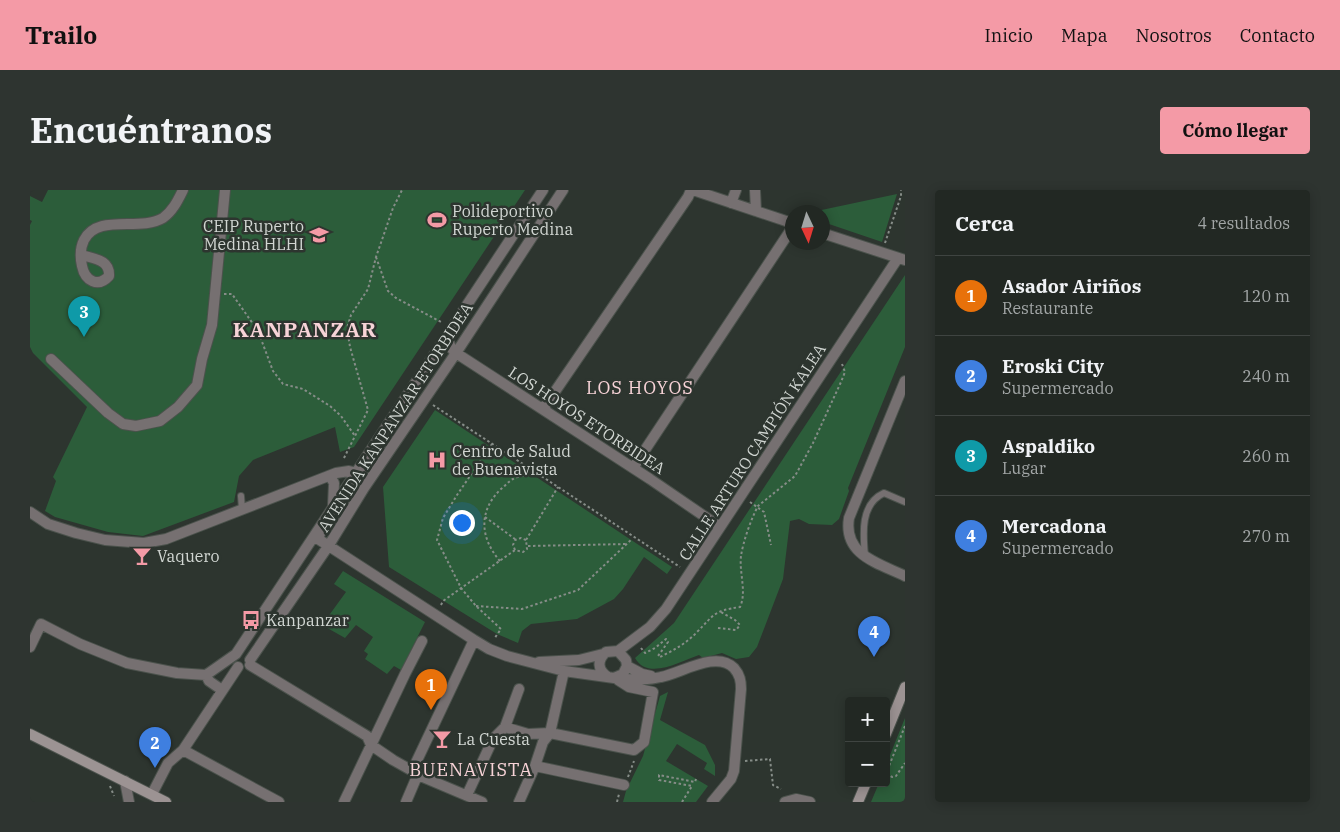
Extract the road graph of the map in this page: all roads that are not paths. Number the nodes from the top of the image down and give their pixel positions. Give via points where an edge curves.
1 (183, 190) edge
2 (225, 190) edge
3 (544, 190) edge
4 (563, 190) edge
5 (692, 190) edge
6 (736, 190) edge
7 (755, 190) edge
8 (730, 203) junction
9 (756, 211) junction
10 (785, 221) edge
11 (830, 235) edge
12 (785, 239) edge
13 (82, 255) dead end
14 (901, 259) edge
15 (447, 329) junction
16 (456, 353) junction
17 (50, 360) dead end
18 (905, 381) edge
19 (543, 409) junction
20 (633, 468) junction
21 (356, 473) junction
22 (330, 476) junction
23 (364, 488) junction
24 (241, 496) dead end
25 (905, 502) edge
26 (242, 509) junction
27 (333, 509) junction
28 (30, 512) edge
29 (720, 527) junction
30 (315, 536) junction
31 (329, 545) junction
32 (865, 557) junction
33 (905, 576) edge
34 (35, 626) edge
35 (474, 640) junction
36 (422, 642) dead end
37 (30, 647) edge
38 (618, 651) junction
39 (603, 654) junction
40 (243, 658) junction
41 (528, 662) junction
42 (626, 666) junction
43 (564, 671) junction
44 (206, 675) junction
45 (612, 677) junction
46 (660, 678) junction
47 (905, 687) edge
48 (519, 689) dead end
49 (222, 690) junction
50 (890, 724) edge
51 (504, 727) junction
52 (550, 733) junction
53 (30, 734) edge
54 (374, 747) junction
55 (183, 750) junction
56 (535, 766) junction
57 (416, 773) junction
58 (125, 781) junction
59 (624, 785) road end
60 (864, 787) edge
61 (152, 794) junction
62 (467, 795) junction
63 (129, 802) edge
64 (166, 802) edge
65 (279, 802) edge
66 (344, 802) edge
67 (406, 802) edge
68 (482, 802) edge
69 (519, 802) edge
70 (712, 802) edge
71 (785, 802) edge
72 (810, 802) edge
73 (858, 802) edge

1 - 13 street via 172,209 154,222 95,228 87,234 80,249
2 - 17 street via 212,325 197,385 178,407 160,421 136,426 123,424
3 - 15 street, AVENIDA KANPANZAR ETORBIDEA
4 - 16 street, AVENIDA KANPANZAR ETORBIDEA
5 - 8 street
5 - 19 street
6 - 8 street
7 - 9 street
8 - 9 street
9 - 10 street
11 - 14 street
12 - 20 street
14 - 29 street, CALLE ARTURO CAMPIÓN KALEA
15 - 16 street via 450,348
15 - 21 street, AVENIDA KANPANZAR ETORBIDEA
16 - 19 street, LOS HOYOS ETORBIDEA
16 - 23 street, AVENIDA KANPANZAR ETORBIDEA
18 - 32 street via 849,518 850,541
19 - 20 street, LOS HOYOS ETORBIDEA
20 - 29 street, LOS HOYOS ETORBIDEA
21 - 22 street via 349,471
21 - 23 street via 368,477
21 - 27 street, AVENIDA KANPANZAR ETORBIDEA
22 - 26 street
22 - 27 street via 334,483
23 - 31 street, AVENIDA KANPANZAR ETORBIDEA
24 - 26 lane
25 - 32 lane via 884,493 875,497 862,527
26 - 28 street via 166,539 144,543 105,540 76,533 48,524
27 - 30 street, AVENIDA KANPANZAR ETORBIDEA
29 - 38 street, CALLE ARTURO CAMPIÓN KALEA via 666,609 650,627
30 - 31 street
30 - 40 street, AVENIDA KANPANZAR ETORBIDEA via 246,642
31 - 35 street
31 - 40 street, AVENIDA KANPANZAR ETORBIDEA
32 - 33 street
34 - 37 street
34 - 44 street via 127,663 177,674
35 - 41 street via 489,649
35 - 57 street
36 - 54 street
38 - 39 street
38 - 42 street via 626,660
39 - 41 street via 579,660
39 - 45 street via 599,667
40 - 44 street
40 - 49 street via 236,662 238,667
40 - 54 street via 367,736
41 - 43 street
42 - 45 street via 623,674
42 - 46 street
43 - 45 street
43 - 52 street
44 - 49 street
45 - 46 street
45 - 52 street via 630,687 653,692 644,742 634,750
46 - 70 street via 720,661 730,664 738,672 741,681 734,771
47 - 50 street
48 - 51 street
49 - 55 street
51 - 52 street via 528,734
51 - 62 street via 493,739
52 - 56 street via 543,742
53 - 58 street
54 - 57 street
54 - 66 street
55 - 61 street via 168,764
55 - 65 street
56 - 59 street
56 - 69 street
57 - 62 street
57 - 67 street
58 - 61 street
58 - 63 street
60 - 73 street
61 - 64 street
62 - 68 street
71 - 72 street via 796,799

